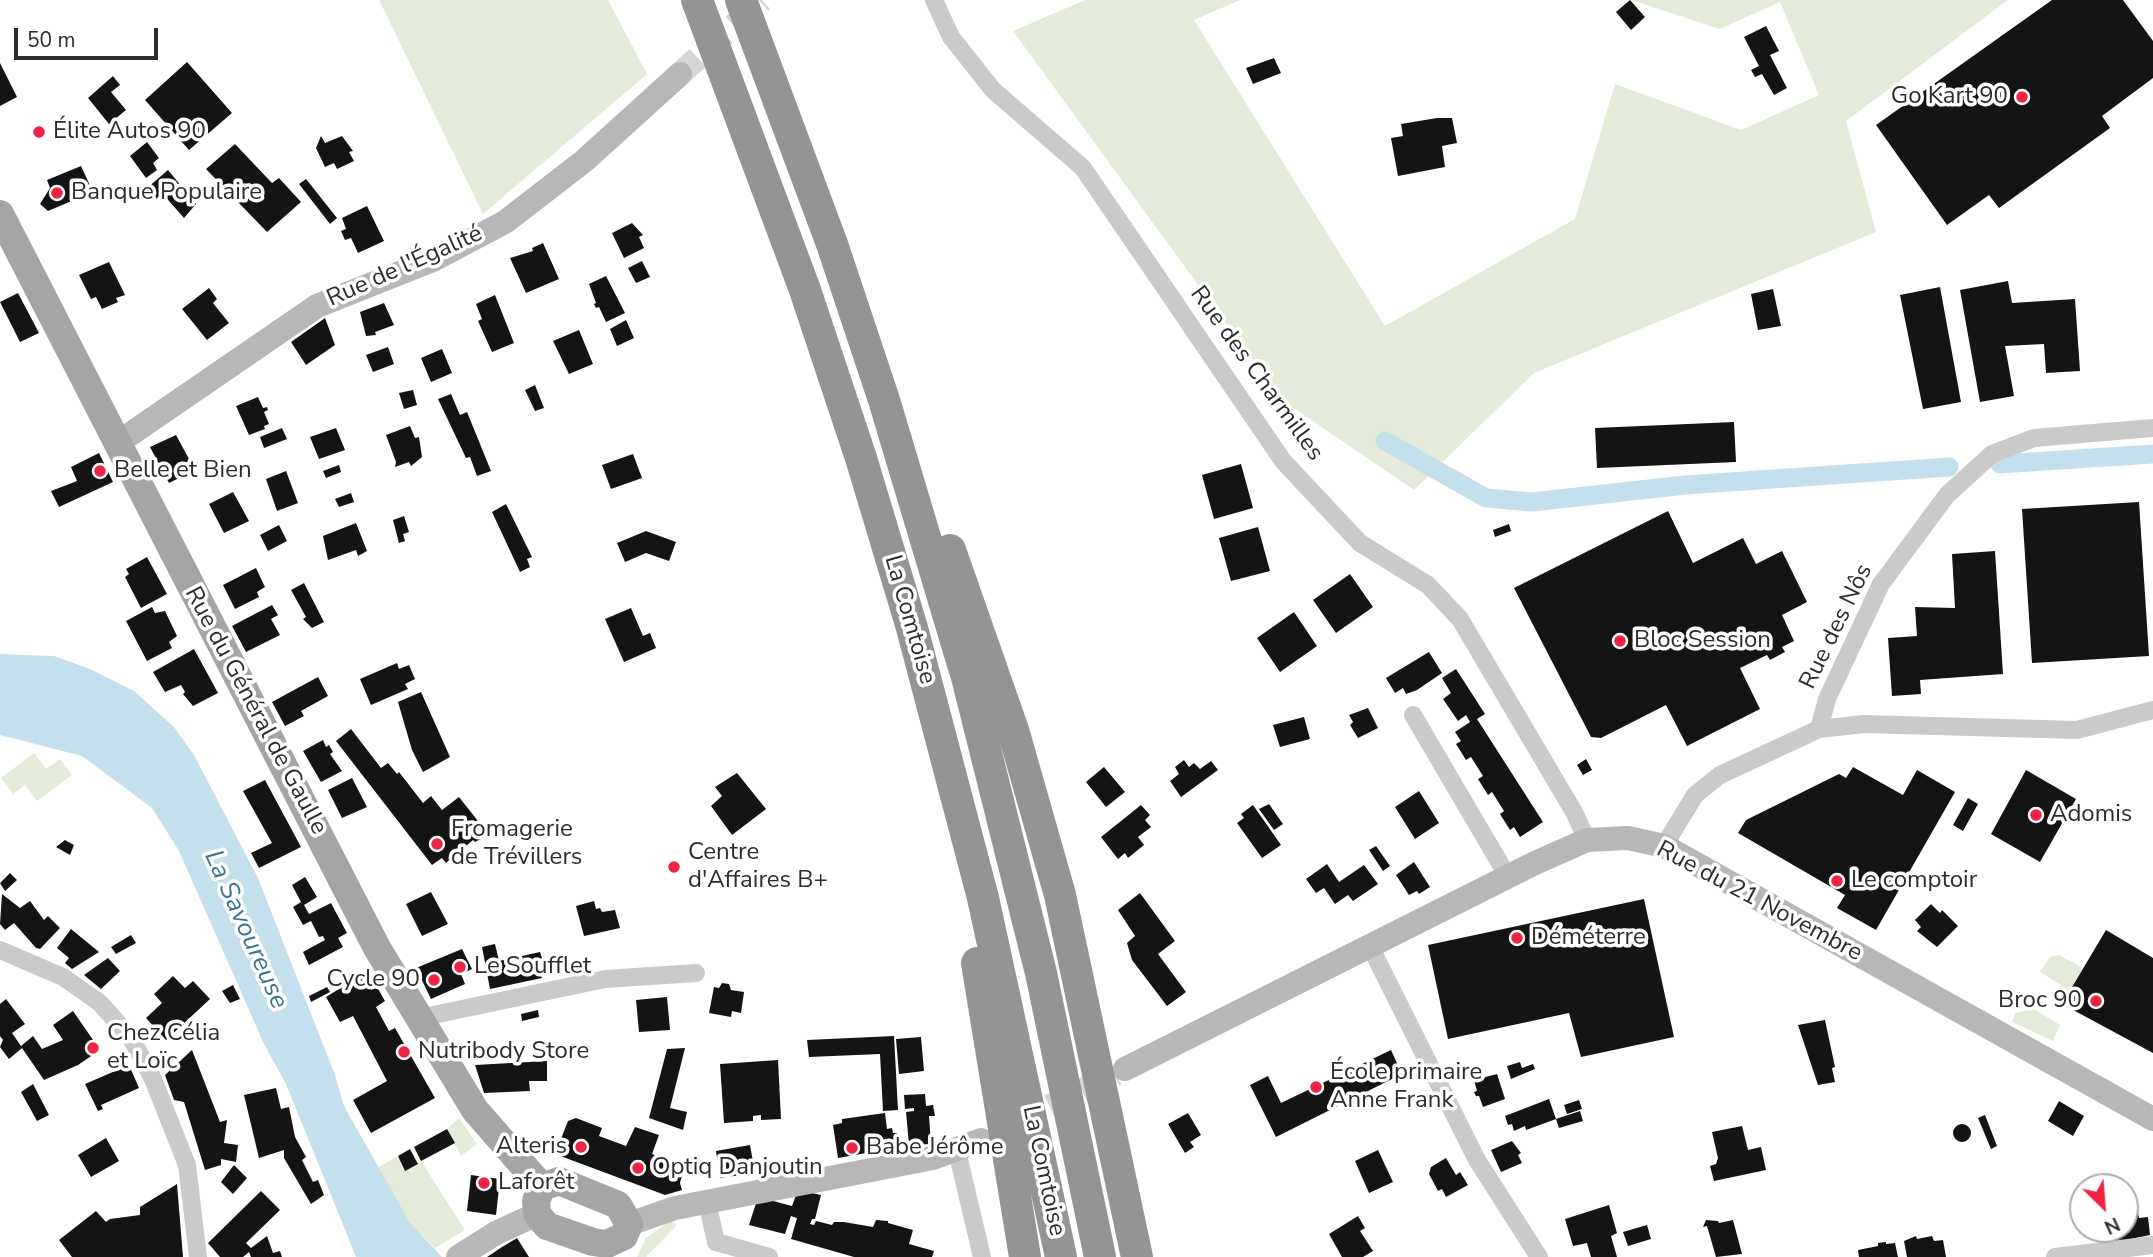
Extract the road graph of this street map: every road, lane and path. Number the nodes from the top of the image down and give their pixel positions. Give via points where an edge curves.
1 (697, 0) edge
2 (741, 0) edge
3 (934, 0) edge
4 (680, 74) tunnel mouth
5 (0, 214) edge
6 (849, 295) junction
7 (2153, 428) edge
8 (116, 444) junction
9 (912, 628) junction
10 (2153, 710) edge
11 (1413, 715) dead end
12 (1819, 729) junction
13 (1587, 840) junction
14 (1664, 846) junction
15 (1508, 877) junction
16 (1371, 948) junction
17 (0, 950) edge
18 (696, 973) dead end
19 (419, 1018) junction
20 (1125, 1069) tunnel mouth
21 (2153, 1119) edge
22 (981, 1140) dead end
23 (957, 1151) junction
24 (539, 1201) junction
25 (707, 1202) junction
26 (629, 1224) junction
27 (2153, 1245) edge
28 (608, 1250) edge
29 (198, 1257) edge
30 (458, 1257) edge
31 (769, 1257) edge
32 (982, 1257) edge
33 (1025, 1257) edge
34 (1061, 1257) edge
35 (1100, 1257) edge
36 (1137, 1257) edge
37 (1539, 1257) edge
38 (2055, 1257) edge

1 - 9 highway, La Comtoise via 805,290
2 - 6 highway, La Comtoise
3 - 13 street, Rue des Charmilles via 951,37 993,90 1083,168 1283,461 1360,543 1428,584 1460,619
4 - 8 street, Rue de l'Égalité via 584,161 505,222 435,259 317,306
5 - 8 main road, Rue du Général de Gaulle
6 - 35 highway, La Comtoise via 930,550 989,759 1041,974
6 - 36 highway via 975,616 1031,787 1072,947
7 - 12 street, Rue des Nôs via 2034,438 1992,454 1947,495 1881,584 1827,699
8 - 19 main road, Rue du Général de Gaulle via 377,948
9 - 33 highway via 983,994
9 - 34 highway, La Comtoise via 983,898
10 - 12 street, Rue des Nôs via 2077,730 1863,724
11 - 15 street
12 - 14 street, Rue des Nôs via 1720,775 1695,795
13 - 14 street, Rue du 21 Novembre via 1628,838
13 - 15 street, Rue du 21 Novembre
14 - 21 street, Rue du 21 Novembre
15 - 16 street, Rue du 21 Novembre
16 - 20 street, Rue du 21 Novembre
16 - 37 street via 1477,1160
17 - 29 street via 63,977 100,1003 131,1038 153,1079 187,1165
18 - 19 street via 605,979
19 - 24 main road, Rue du Général de Gaulle via 475,1110
22 - 23 street
23 - 25 street
23 - 32 street
24 - 26 main road via 559,1181 618,1205
24 - 28 main road, Rue du Général de Gaulle via 547,1226
24 - 30 street
25 - 26 street
25 - 31 street via 716,1242
26 - 28 main road via 624,1237
27 - 38 street

